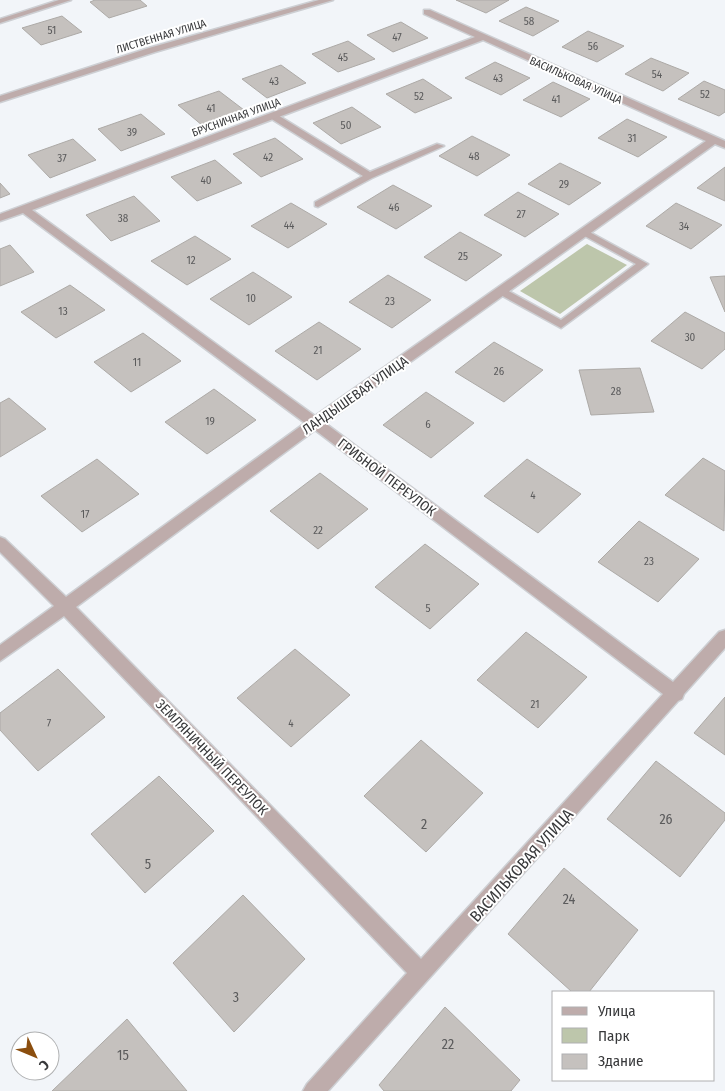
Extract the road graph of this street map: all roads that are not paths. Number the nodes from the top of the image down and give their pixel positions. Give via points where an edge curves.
1 (67, 0) edge
2 (329, 0) edge
3 (427, 12) dead end
4 (0, 21) edge
5 (480, 38) junction
6 (0, 99) edge
7 (273, 116) junction
8 (719, 143) edge
9 (440, 146) dead end
10 (369, 176) junction
11 (318, 204) dead end
12 (24, 209) junction
13 (0, 218) edge
14 (584, 232) junction
15 (502, 291) junction
16 (315, 422) junction
17 (0, 543) edge
18 (66, 607) junction
19 (725, 637) edge
20 (0, 654) edge
21 (676, 694) junction
22 (422, 974) junction
23 (314, 1091) edge

1 - 4 lane
2 - 6 street, ЛИСТВЕННАЯ УЛИЦА via 152,50
3 - 5 street, ВАСИЛЬКОВАЯ УЛИЦА
5 - 7 street, БРУСНИЧНАЯ УЛИЦА
5 - 8 street, ВАСИЛЬКОВАЯ УЛИЦА
7 - 10 lane
7 - 12 street, БРУСНИЧНАЯ УЛИЦА
8 - 14 street, ЛАНДЫШЕВАЯ УЛИЦА
9 - 10 lane
10 - 11 lane
12 - 13 street, БРУСНИЧНАЯ УЛИЦА
12 - 16 street, ГРИБНОЙ ПЕРЕУЛОК
14 - 15 street, ЛАНДЫШЕВАЯ УЛИЦА
14 - 15 lane via 643,264 561,325
15 - 16 street, ЛАНДЫШЕВАЯ УЛИЦА
16 - 18 street, ЛАНДЫШЕВАЯ УЛИЦА
16 - 21 street, ГРИБНОЙ ПЕРЕУЛОК
17 - 18 street, ЗЕМЛЯНИЧНЫЙ ПЕРЕУЛОК
18 - 20 street, ЛАНДЫШЕВАЯ УЛИЦА
18 - 22 street, ЗЕМЛЯНИЧНЫЙ ПЕРЕУЛОК
19 - 21 street, ВАСИЛЬКОВАЯ УЛИЦА
21 - 22 street, ВАСИЛЬКОВАЯ УЛИЦА
22 - 23 street, ВАСИЛЬКОВАЯ УЛИЦА

